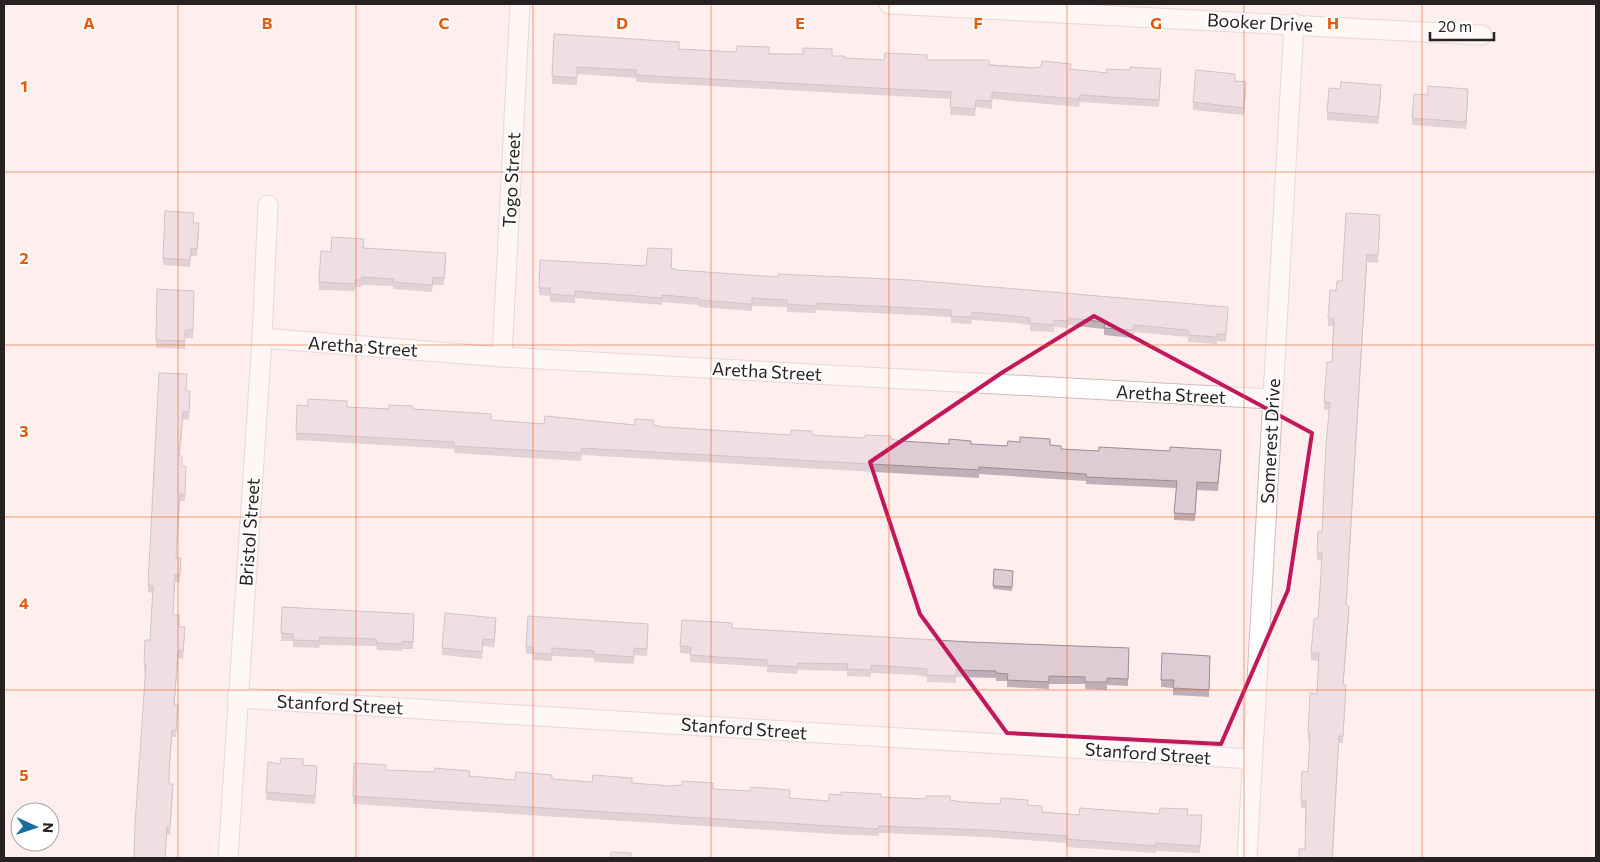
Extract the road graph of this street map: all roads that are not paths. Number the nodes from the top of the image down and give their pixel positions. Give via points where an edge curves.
1 (520, 4) edge
2 (889, 4) edge
3 (1294, 23) junction
4 (1482, 35) dead end
5 (268, 205) dead end
6 (262, 338) junction
7 (502, 357) junction
8 (1272, 399) junction
9 (237, 698) junction
10 (1252, 759) junction
11 (228, 858) edge
12 (1247, 858) edge

1 - 7 street, Togo Street
2 - 3 street, Booker Drive
3 - 4 street, Booker Drive
3 - 8 street, Somerest Drive
5 - 6 street, Bristol Street
6 - 7 street, Aretha Street
6 - 9 street, Bristol Street
7 - 8 street, Aretha Street
8 - 10 street, Somerest Drive
9 - 10 street, Stanford Street
9 - 11 street, Bristol Street
10 - 12 street, Somerest Drive

